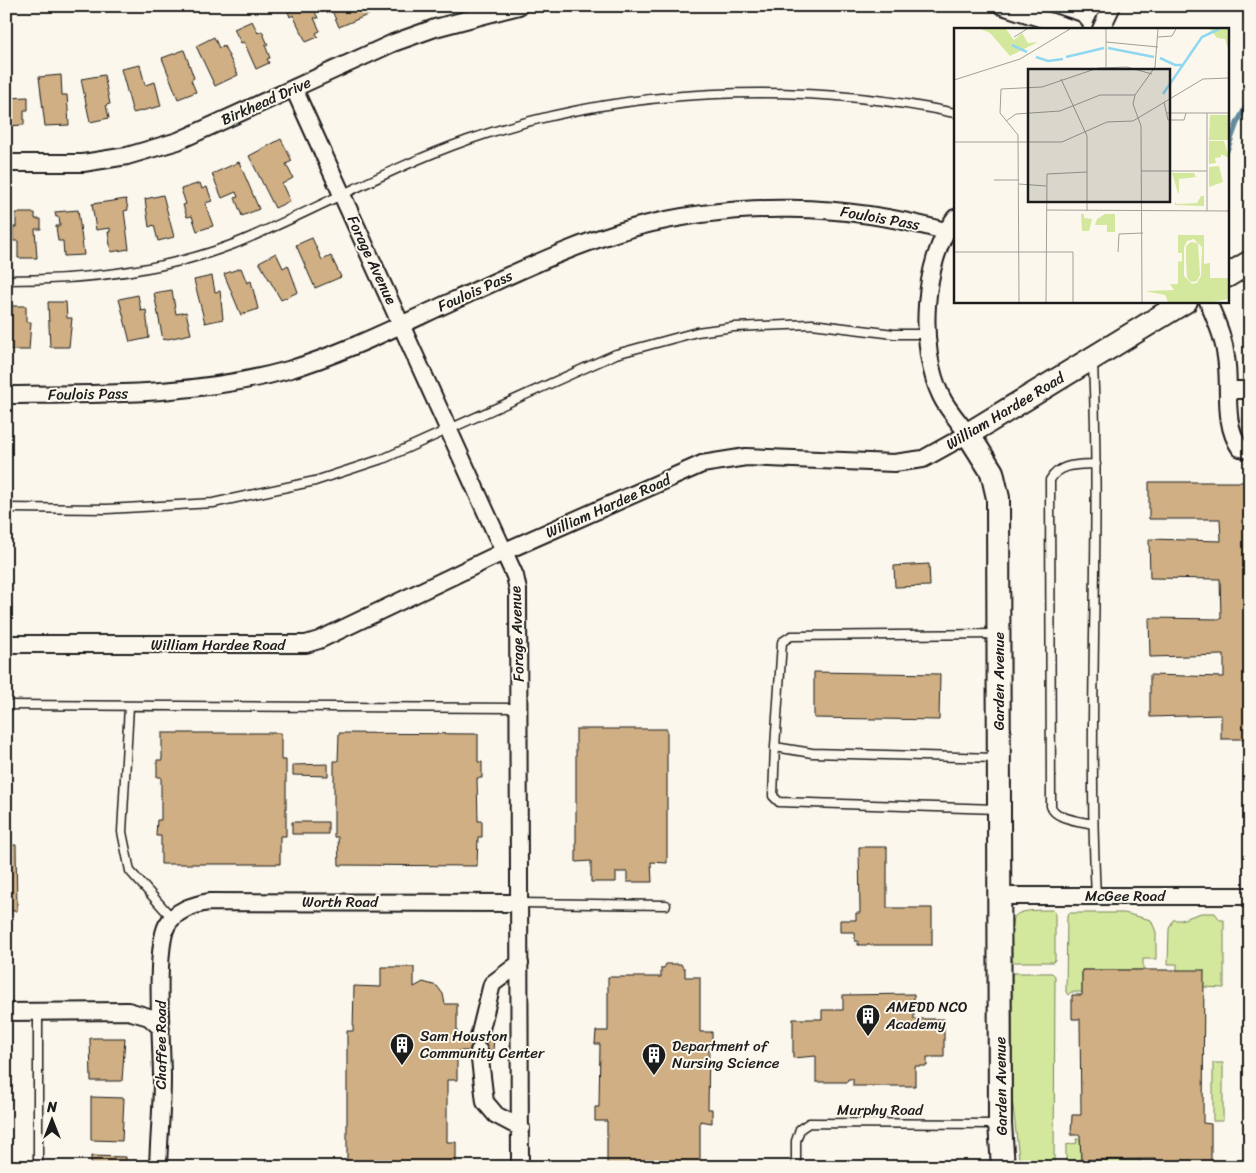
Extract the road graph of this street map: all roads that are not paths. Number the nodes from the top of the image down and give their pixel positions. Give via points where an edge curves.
1 (518, 6) edge
2 (1002, 6) edge
3 (1112, 6) edge
4 (1071, 28) edge
5 (1101, 28) edge
6 (294, 89) junction
7 (954, 113) edge
8 (6, 164) edge
9 (342, 195) junction
10 (950, 225) edge
11 (1250, 262) edge
12 (1228, 275) edge
13 (6, 280) edge
14 (1184, 302) edge
15 (1208, 302) edge
16 (401, 324) junction
17 (927, 334) junction
18 (1092, 358) junction
19 (1229, 390) junction
20 (1250, 390) edge
21 (6, 395) edge
22 (448, 431) junction
23 (968, 434) junction
24 (1250, 450) edge
25 (1096, 464) junction
26 (6, 508) edge
27 (504, 552) junction
28 (999, 634) junction
29 (6, 644) edge
30 (6, 705) edge
31 (129, 706) junction
32 (518, 708) junction
33 (774, 747) junction
34 (999, 758) junction
35 (1000, 810) junction
36 (1092, 824) junction
37 (1000, 896) junction
38 (1096, 896) junction
39 (1250, 896) edge
40 (520, 903) junction
41 (666, 904) dead end
42 (170, 922) junction
43 (520, 963) junction
44 (6, 1012) edge
45 (38, 1012) junction
46 (161, 1028) junction
47 (1000, 1124) junction
48 (521, 1128) junction
49 (38, 1167) edge
50 (158, 1167) edge
51 (520, 1167) edge
52 (796, 1167) edge
53 (1003, 1167) edge

1 - 6 street, Birkhead Drive via 436,28
2 - 4 street
3 - 5 street
6 - 8 street, Birkhead Drive via 178,141 127,156 83,163
6 - 9 street, Forage Avenue
7 - 9 lane via 854,97 716,94 653,98 516,124 466,140
9 - 13 lane via 232,244 174,262 125,273
9 - 16 street, Forage Avenue
10 - 16 street, Foulois Pass via 826,210 728,211 636,227 580,246
10 - 17 street, Garden Avenue via 930,280
11 - 12 street
14 - 18 street, William Hardee Road
15 - 19 street via 1222,331
16 - 21 street, Foulois Pass via 335,354 295,367 213,385 127,394
16 - 22 street, Forage Avenue
17 - 22 lane via 894,334 812,324 697,332 616,354
17 - 23 street, Garden Avenue via 932,370 941,397
18 - 23 street, William Hardee Road
18 - 25 lane
19 - 20 street
19 - 24 street via 1231,436 1240,448
22 - 26 lane via 354,470 246,497 107,509
22 - 27 street, Forage Avenue
23 - 27 street, William Hardee Road via 923,459 894,463 746,457 702,464
23 - 28 street, Garden Avenue via 992,472 998,498
25 - 36 lane
25 - 36 lane via 1064,466 1050,480 1051,806 1057,814
27 - 29 street, William Hardee Road via 306,644
27 - 32 street, Forage Avenue via 518,590
28 - 33 lane via 791,636 782,642
28 - 34 street, Garden Avenue
30 - 31 lane
31 - 32 lane
31 - 42 lane via 122,832 130,871
32 - 40 street, Forage Avenue
33 - 34 lane via 812,753
33 - 35 lane via 773,796 779,802
34 - 35 street, Garden Avenue
35 - 37 street, Garden Avenue
36 - 38 lane
37 - 38 street, McGee Road
37 - 47 street, Garden Avenue
38 - 39 street, McGee Road
40 - 41 lane
40 - 42 street, Worth Road via 209,902 191,905
40 - 43 street, Forage Avenue
42 - 46 street, Chaffee Road via 161,960
43 - 48 street, Forage Avenue
43 - 48 street via 492,984 479,1044 485,1102 496,1115
44 - 45 street
45 - 46 street via 128,1011 149,1017
45 - 49 lane
46 - 50 street, Chaffee Road
47 - 52 lane, Murphy Road via 809,1123 800,1129 796,1141
47 - 53 street, Garden Avenue
48 - 51 street, Forage Avenue

